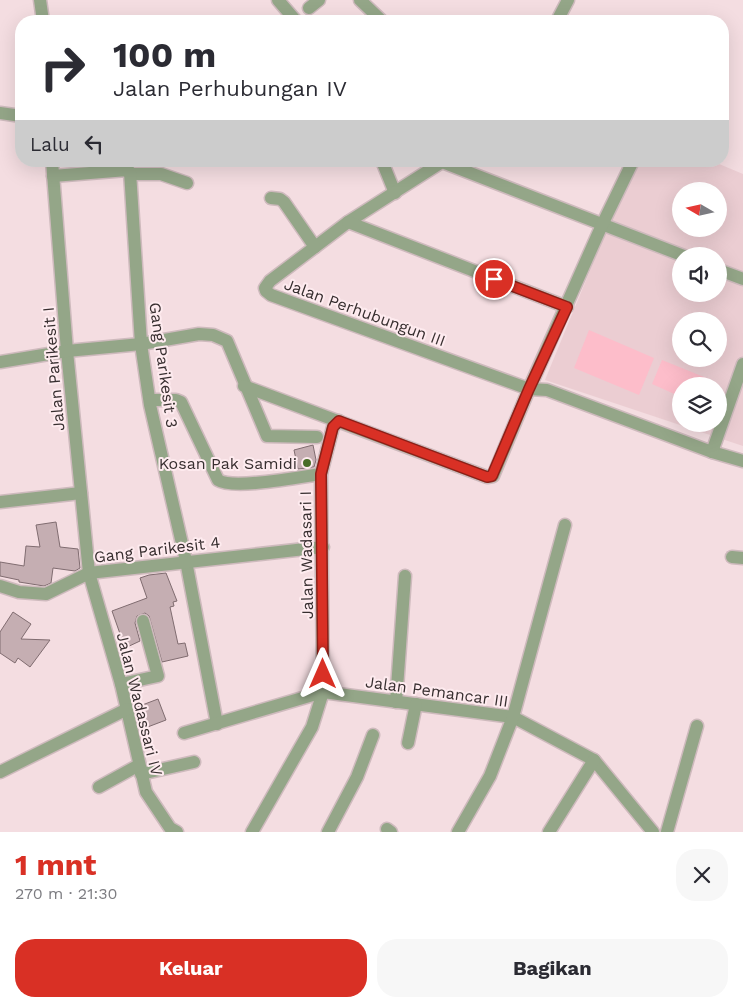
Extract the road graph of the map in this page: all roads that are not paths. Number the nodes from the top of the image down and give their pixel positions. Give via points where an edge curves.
1 (40, 0) edge
2 (278, 0) edge
3 (360, 0) edge
4 (568, 0) edge
5 (42, 15) edge
6 (291, 15) edge
7 (376, 15) edge
8 (560, 15) edge
9 (0, 113) edge
10 (15, 115) edge
11 (52, 167) edge
12 (384, 167) edge
13 (435, 167) edge
14 (455, 167) edge
15 (630, 167) edge
16 (129, 172) junction
17 (53, 176) junction
18 (186, 183) dead end
19 (395, 194) junction
20 (271, 198) dead end
21 (348, 222) junction
22 (602, 224) junction
23 (315, 247) junction
24 (672, 251) edge
25 (727, 273) edge
26 (743, 279) edge
27 (567, 307) junction
28 (141, 344) junction
29 (66, 351) junction
30 (0, 362) edge
31 (743, 364) edge
32 (244, 386) junction
33 (529, 389) junction
34 (150, 400) junction
35 (339, 421) junction
36 (317, 437) dead end
37 (712, 452) junction
38 (743, 461) edge
39 (321, 474) junction
40 (81, 493) junction
41 (0, 502) edge
42 (565, 525) dead end
43 (323, 547) junction
44 (186, 561) junction
45 (89, 573) junction
46 (405, 576) dead end
47 (0, 586) edge
48 (143, 621) dead end
49 (121, 684) junction
50 (323, 692) junction
51 (396, 702) junction
52 (416, 704) junction
53 (128, 709) junction
54 (513, 717) junction
55 (217, 724) junction
56 (697, 726) dead end
57 (184, 733) dead end
58 (373, 736) dead end
59 (408, 743) dead end
60 (594, 760) junction
61 (194, 762) dead end
62 (140, 770) junction
63 (0, 772) edge
64 (99, 787) dead end
65 (171, 831) edge
66 (252, 832) edge
67 (328, 832) edge
68 (458, 832) edge
69 (549, 832) edge
70 (653, 832) edge
71 (666, 832) edge

1 - 5 street
2 - 6 street
3 - 7 street
4 - 8 street
9 - 10 street
11 - 17 street, Jalan Parikesit I
12 - 19 street
13 - 19 street, Jalan Perhubungun III
14 - 22 street
15 - 22 street
16 - 17 street
16 - 18 street via 161,174
16 - 28 street, Gang Parikesit 3
17 - 29 street, Jalan Parikesit I
19 - 21 street, Jalan Perhubungun III
20 - 23 street via 284,202
21 - 23 street, Jalan Perhubungun III
21 - 27 street
22 - 24 street
22 - 27 street
23 - 33 street, Jalan Perhubungun III via 270,280 266,292
25 - 26 street
27 - 33 street
28 - 29 street
28 - 32 street via 199,334 213,335 227,341
28 - 34 street, Gang Parikesit 3
29 - 30 street
29 - 40 street, Jalan Parikesit I
31 - 37 street
32 - 35 street
32 - 36 street via 268,436
33 - 35 street via 495,474 490,477
33 - 37 street via 547,390
34 - 39 street via 181,402 222,483 238,485
34 - 44 street, Gang Parikesit 3
35 - 39 street, Jalan Wadasari I via 333,427
37 - 38 street
39 - 43 street, Jalan Wadasari I
40 - 41 street
40 - 45 street, Jalan Parikesit I
42 - 54 street
43 - 44 street, Gang Parikesit 4
43 - 50 street, Jalan Wadasari I
44 - 45 street, Gang Parikesit 4
44 - 55 street, Gang Parikesit 3
45 - 47 street, Gang Parikesit 4 via 46,594 19,592
45 - 49 street, Jalan Wadassari IV
46 - 51 street
48 - 49 street via 158,676
49 - 53 street, Jalan Wadassari IV
50 - 51 street, Jalan Pemancar III
50 - 55 street
50 - 66 street, Jalan Wadasari I via 312,727
51 - 52 street, Jalan Pemancar III
52 - 54 street, Jalan Pemancar III
52 - 59 street
53 - 62 street, Jalan Wadassari IV
53 - 63 street
54 - 60 street, Jalan Pemancar III
54 - 68 street via 490,776
55 - 57 street
56 - 71 street
58 - 67 street via 357,777
60 - 69 street
60 - 70 street, Jalan Pemancar III
61 - 62 street
62 - 64 street
62 - 65 street, Jalan Wadassari IV via 146,792

